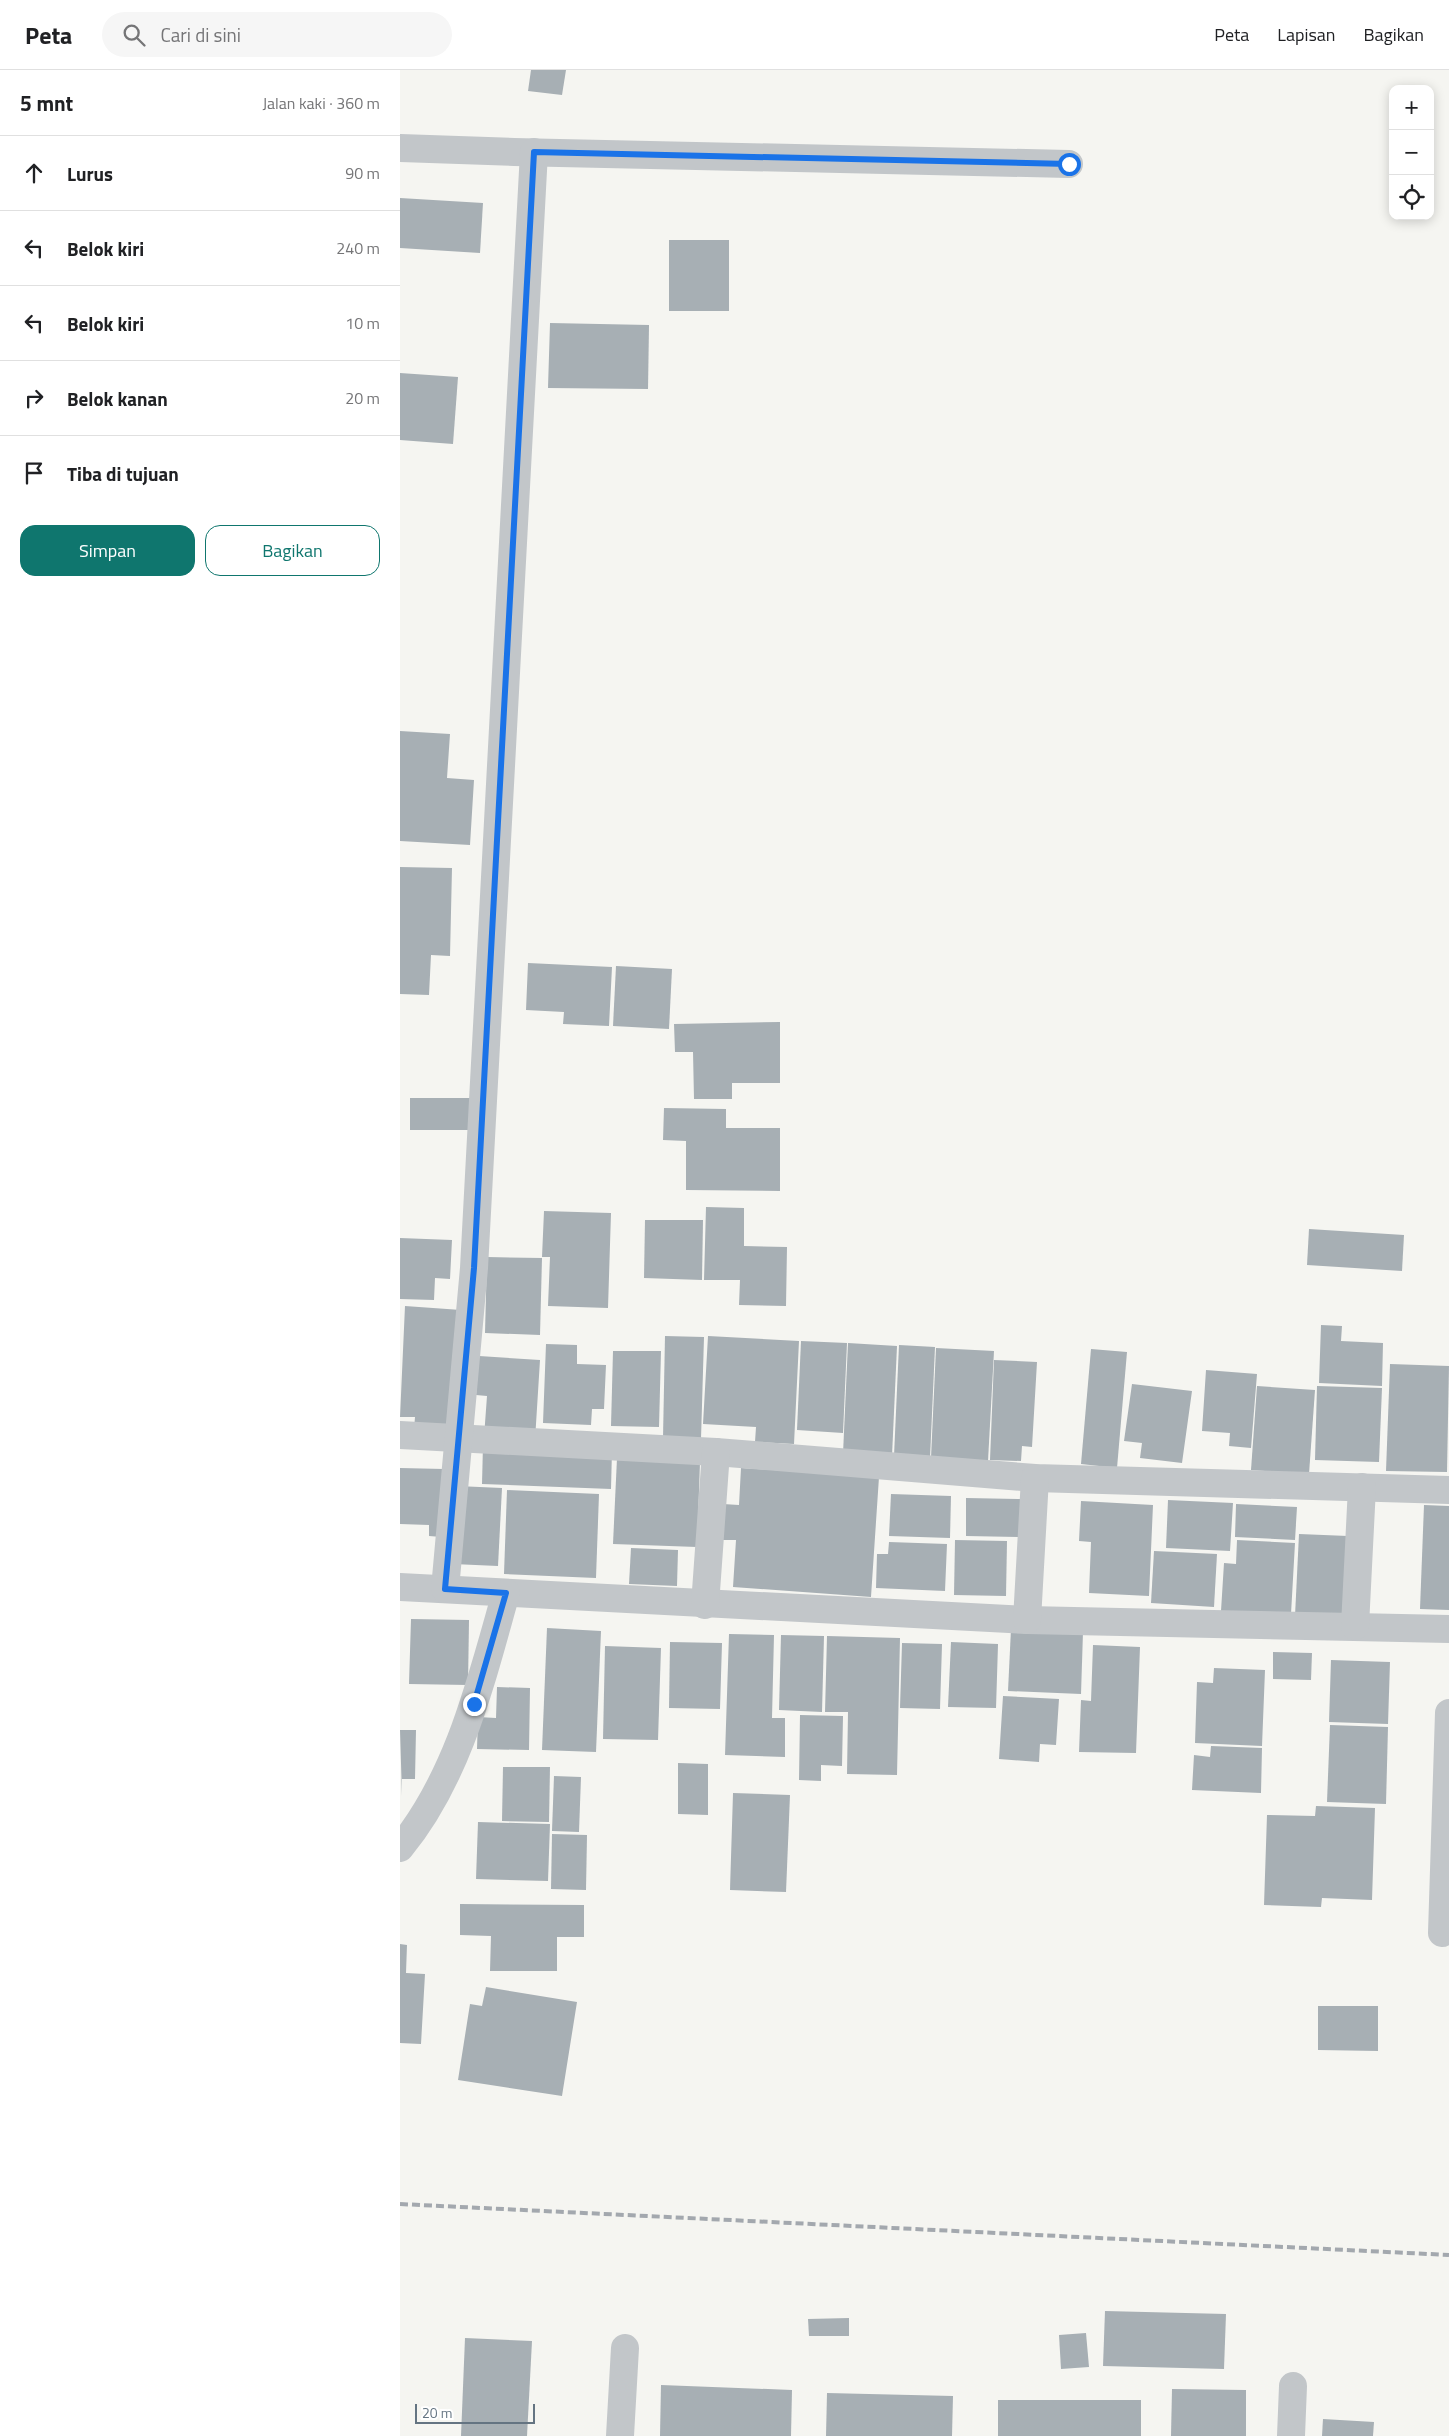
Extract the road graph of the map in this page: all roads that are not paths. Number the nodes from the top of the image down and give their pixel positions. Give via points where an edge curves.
1 (400, 148) edge
2 (534, 152) junction
3 (1069, 164) dead end
4 (400, 1435) edge
5 (460, 1440) junction
6 (716, 1452) junction
7 (1036, 1478) junction
8 (1362, 1487) junction
9 (1449, 1490) edge
10 (400, 1587) edge
11 (445, 1589) junction
12 (506, 1593) junction
13 (705, 1605) junction
14 (1027, 1620) junction
15 (1355, 1626) junction
16 (1449, 1629) edge
17 (1449, 1713) edge
18 (400, 1848) edge
19 (1442, 1933) dead end
20 (625, 2348) dead end
21 (1293, 2386) dead end
22 (620, 2436) edge
23 (1291, 2436) edge

1 - 2 street
2 - 3 street
2 - 5 street via 475,1258
4 - 5 street
5 - 6 street
5 - 11 street
6 - 7 street
6 - 13 street
7 - 8 street
7 - 14 street
8 - 9 street
8 - 15 street
10 - 11 street
11 - 12 street
12 - 13 street
12 - 18 street via 474,1704 456,1751 430,1802
13 - 14 street
14 - 15 street
15 - 16 street
17 - 19 street
20 - 22 street
21 - 23 street

